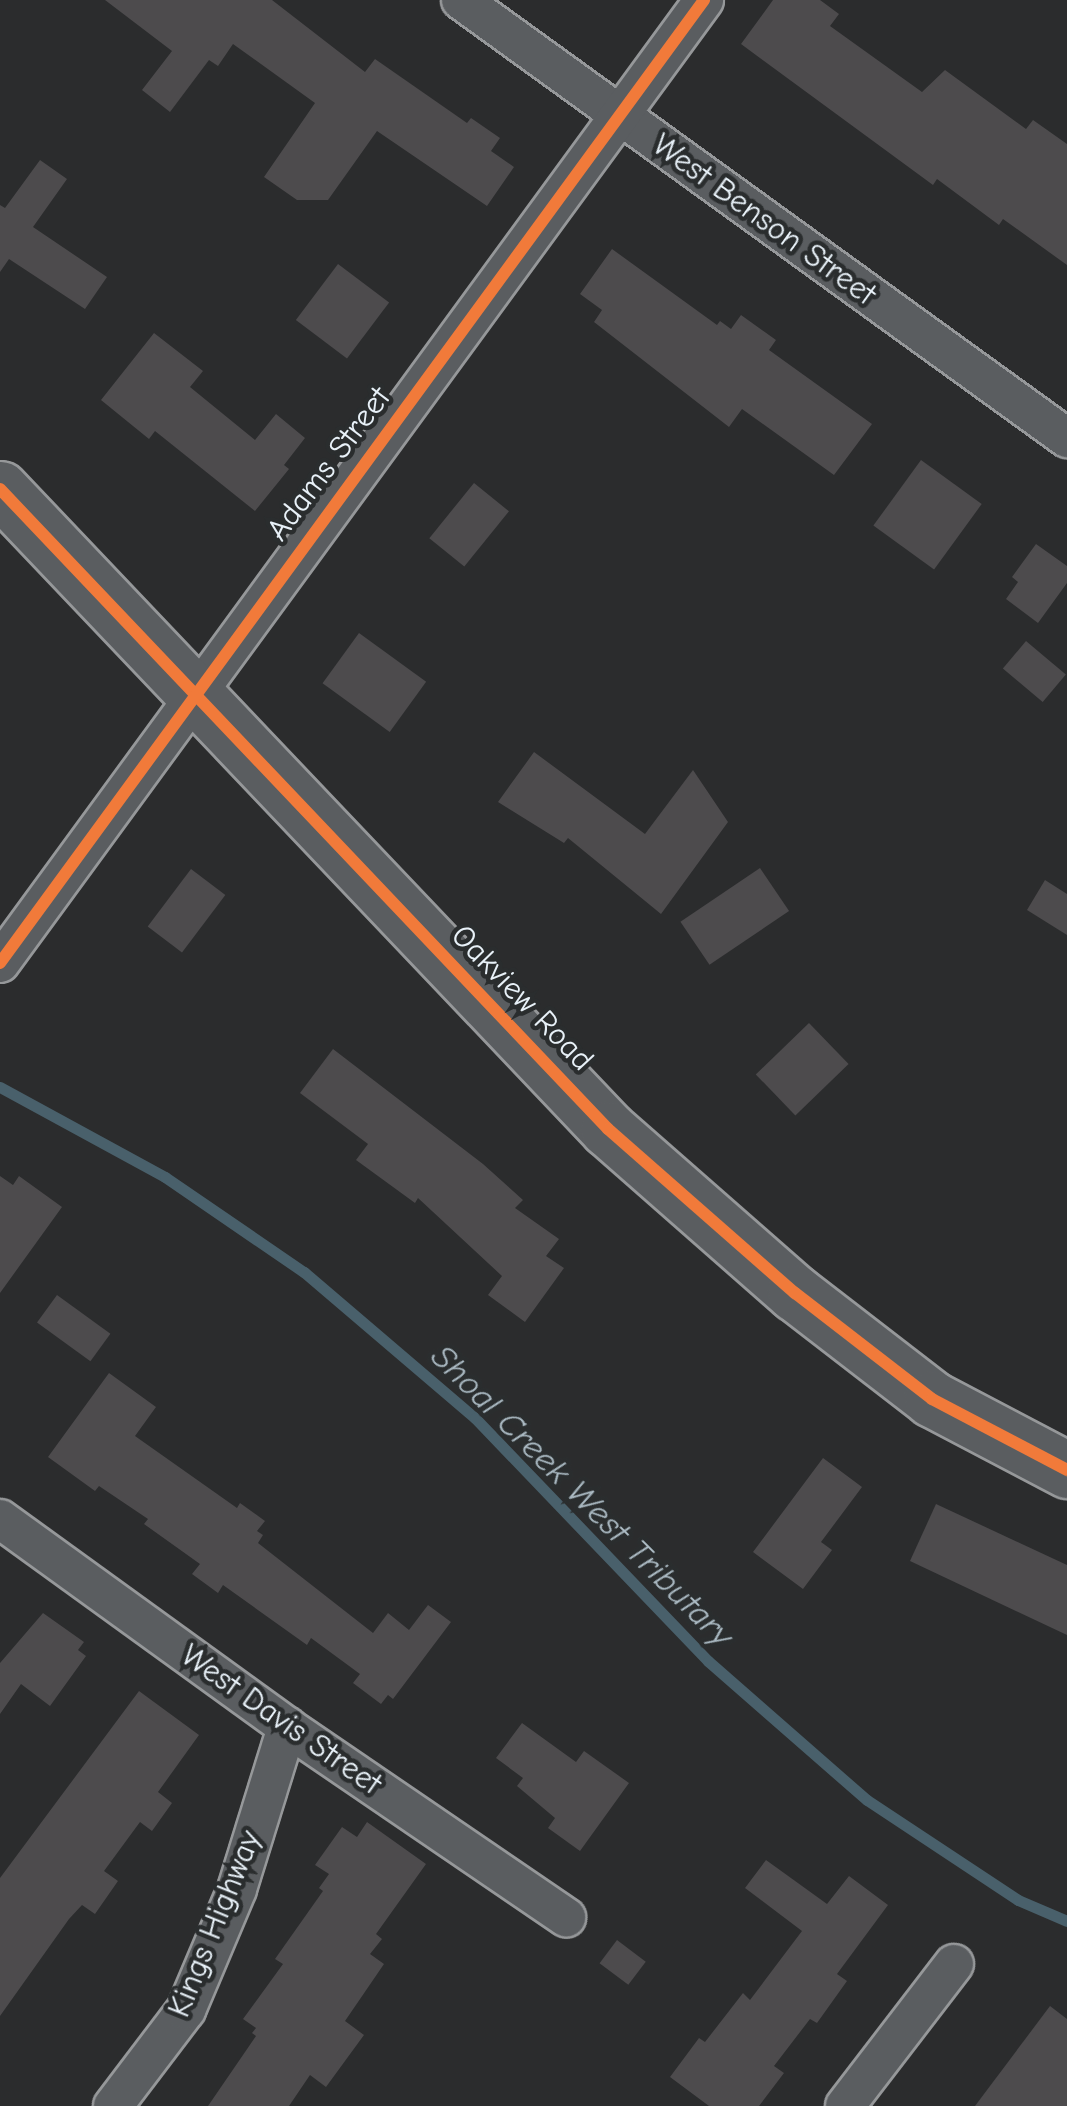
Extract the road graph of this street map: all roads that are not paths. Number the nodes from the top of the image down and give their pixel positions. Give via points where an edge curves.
1 (461, 0) edge
2 (704, 0) edge
3 (621, 117) junction
4 (1067, 438) edge
5 (0, 490) edge
6 (194, 692) junction
7 (0, 963) edge
8 (1067, 1470) edge
9 (0, 1519) edge
10 (288, 1727) junction
11 (566, 1916) dead end
12 (954, 1964) dead end
13 (113, 2106) edge
14 (845, 2106) edge

1 - 3 street, West Benson Street
2 - 3 street, Adams Street
3 - 4 street, West Benson Street
3 - 6 street, Adams Street
5 - 6 street, Oakview Road
6 - 7 street, Adams Street
6 - 8 street, Oakview Road via 622,1142 795,1293 932,1399
9 - 10 street, West Davis Street
10 - 11 street, West Davis Street
10 - 13 street, Kings Highway via 237,1890 186,2010
12 - 14 street

